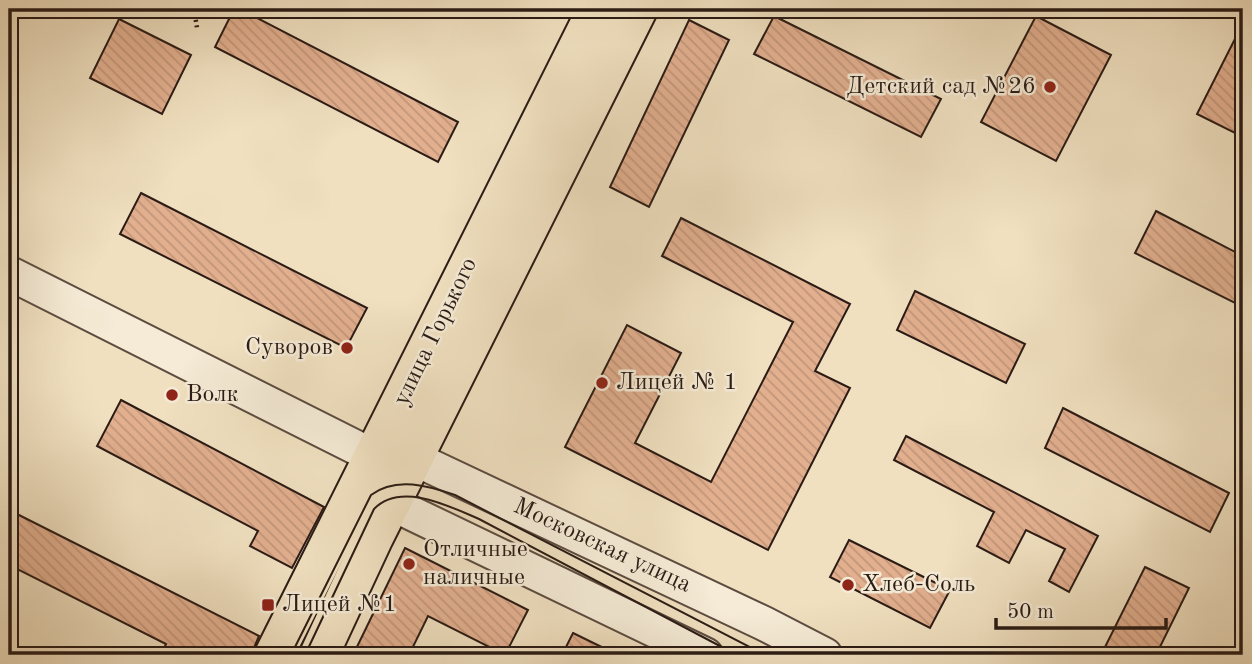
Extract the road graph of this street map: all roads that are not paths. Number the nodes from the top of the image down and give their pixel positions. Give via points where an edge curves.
1 (597, 9) edge
2 (638, 9) edge
3 (9, 273) edge
4 (373, 456) junction
5 (414, 458) junction
6 (394, 499) junction
7 (274, 655) edge
8 (319, 655) edge
9 (706, 655) edge
10 (825, 655) edge

1 - 4 main road, улица Горького
2 - 5 main road, улица Горького
3 - 4 street, Московская улица
4 - 5 street, Московская улица
4 - 6 street
4 - 7 main road, улица Горького
5 - 6 main road, улица Горького
5 - 10 street, Московская улица
6 - 8 main road, улица Горького
6 - 9 street via 414,515

